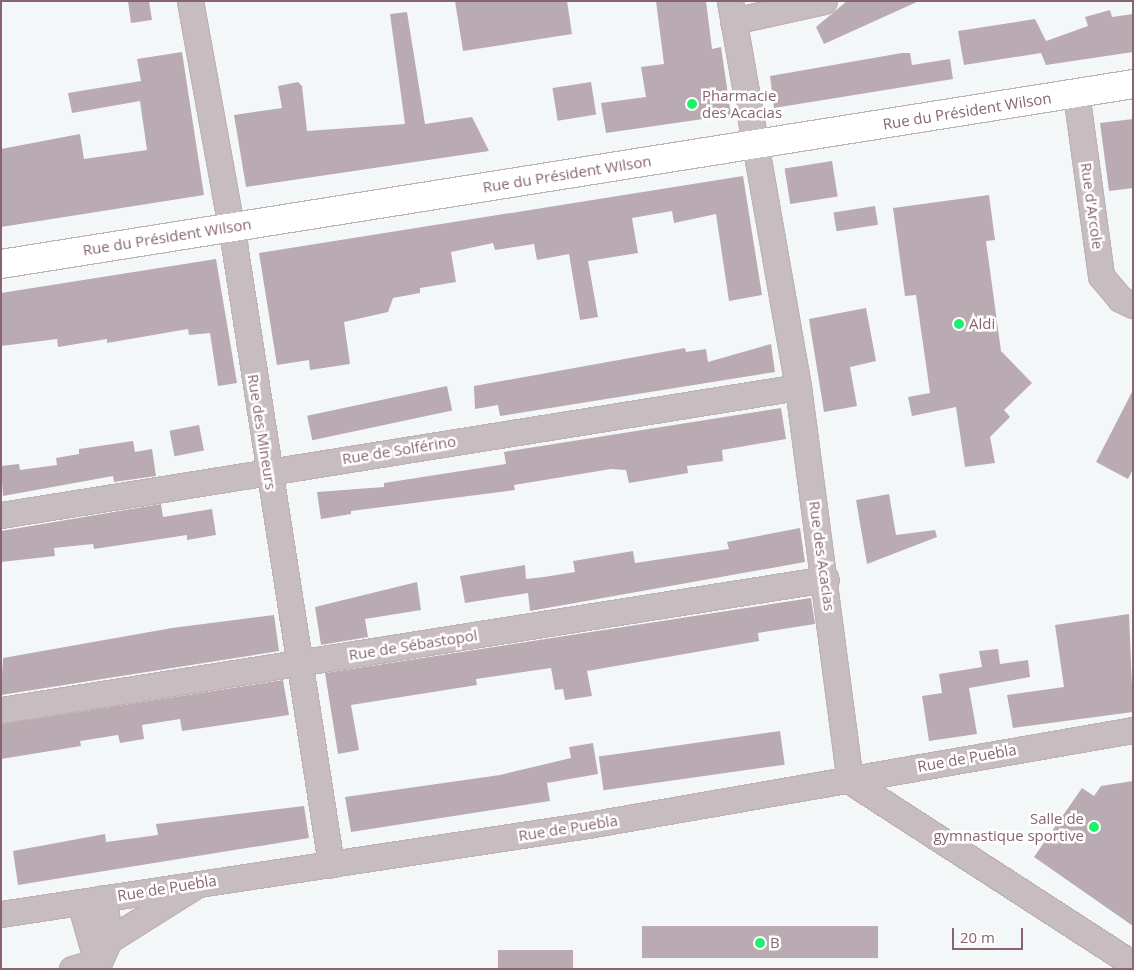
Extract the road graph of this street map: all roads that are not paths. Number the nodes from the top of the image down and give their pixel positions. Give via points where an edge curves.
1 (190, 1) edge
2 (824, 1) edge
3 (732, 11) edge
4 (1133, 84) edge
5 (1076, 93) junction
6 (755, 145) junction
7 (231, 227) junction
8 (1, 264) edge
9 (1133, 305) edge
10 (798, 387) junction
11 (268, 471) junction
12 (1, 515) edge
13 (826, 579) junction
14 (299, 663) junction
15 (1, 710) edge
16 (1133, 730) edge
17 (850, 780) junction
18 (331, 864) junction
19 (199, 883) junction
20 (104, 898) junction
21 (80, 902) junction
22 (1, 914) edge
23 (109, 940) junction
24 (1133, 964) edge
25 (96, 966) edge
26 (72, 969) edge

1 - 7 street, Rue des Mineurs
2 - 3 street
3 - 6 street, Rue des Acacias
4 - 5 main road, Rue du Président Wilson
5 - 6 main road, Rue du Président Wilson
5 - 9 street, Rue d'Arcole via 1101,276 1120,299
6 - 7 main road, Rue du Président Wilson
6 - 10 street, Rue des Acacias
7 - 8 main road, Rue du Président Wilson
7 - 11 street, Rue des Mineurs
10 - 11 street, Rue de Solférino
10 - 13 street, Rue des Acacias
11 - 12 street, Rue de Solférino
11 - 14 street, Rue des Mineurs
13 - 14 street, Rue de Sébastopol
13 - 17 street, Rue des Acacias
14 - 15 street, Rue de Sébastopol
14 - 18 street, Rue des Mineurs
16 - 17 street, Rue de Puebla
17 - 18 street, Rue de Puebla
17 - 24 street
18 - 19 street, Rue de Puebla
19 - 20 street, Rue de Puebla
19 - 23 street
20 - 21 street, Rue de Puebla
20 - 23 street
21 - 22 street, Rue de Puebla
21 - 25 street
23 - 25 street
25 - 26 street

